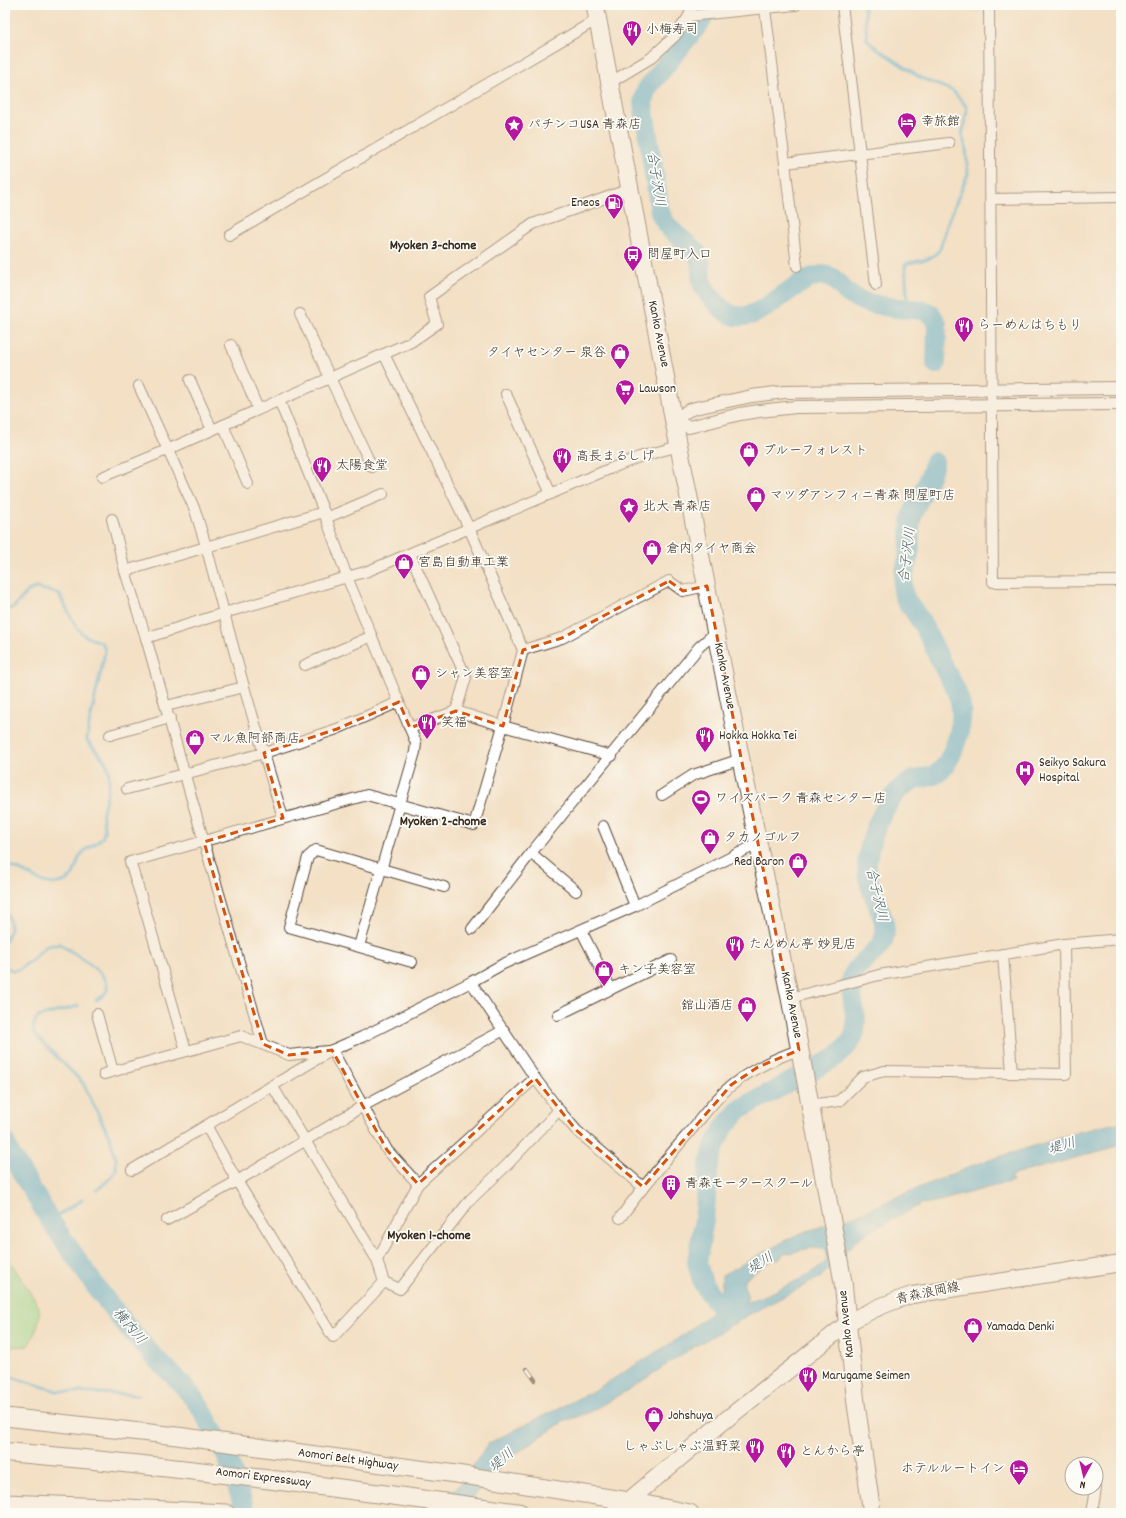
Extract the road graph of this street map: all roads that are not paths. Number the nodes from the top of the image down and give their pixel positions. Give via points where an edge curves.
1 (692, 5) edge
2 (796, 5) edge
3 (842, 5) edge
4 (989, 5) edge
5 (765, 9) junction
6 (597, 12) edge
7 (693, 16) junction
8 (611, 82) junction
9 (949, 143) dead end
10 (859, 154) junction
11 (785, 163) junction
12 (630, 189) junction
13 (1121, 197) edge
14 (991, 199) junction
15 (229, 235) dead end
16 (797, 266) dead end
17 (876, 284) dead end
18 (300, 314) dead end
19 (231, 345) dead end
20 (384, 354) junction
21 (331, 378) junction
22 (190, 380) dead end
23 (139, 386) dead end
24 (1121, 388) edge
25 (991, 389) junction
26 (506, 394) dead end
27 (279, 400) junction
28 (1121, 404) edge
29 (991, 405) junction
30 (258, 410) junction
31 (674, 422) junction
32 (223, 425) junction
33 (212, 430) junction
34 (679, 446) junction
35 (167, 450) junction
36 (372, 467) dead end
37 (102, 477) dead end
38 (248, 484) dead end
39 (383, 494) dead end
40 (551, 494) junction
41 (325, 515) junction
42 (112, 519) dead end
43 (469, 528) junction
44 (206, 546) junction
45 (410, 554) junction
46 (125, 571) junction
47 (347, 577) junction
48 (1121, 581) edge
49 (707, 586) junction
50 (224, 613) junction
51 (716, 632) junction
52 (372, 636) junction
53 (146, 638) junction
54 (523, 650) junction
55 (305, 665) dead end
56 (244, 687) junction
57 (400, 702) junction
58 (166, 706) junction
59 (456, 711) junction
60 (170, 718) junction
61 (503, 726) junction
62 (410, 728) junction
63 (110, 734) dead end
64 (264, 753) junction
65 (612, 756) junction
66 (741, 759) junction
67 (184, 774) junction
68 (127, 789) dead end
69 (662, 795) dead end
70 (400, 803) junction
71 (283, 818) junction
72 (603, 826) dead end
73 (204, 842) junction
74 (758, 843) junction
75 (531, 853) junction
76 (382, 870) junction
77 (444, 887) dead end
78 (576, 891) dead end
79 (635, 906) junction
80 (472, 929) dead end
81 (581, 930) junction
82 (1121, 939) edge
83 (1064, 944) junction
84 (359, 946) junction
85 (1003, 954) junction
86 (670, 960) dead end
87 (412, 962) dead end
88 (471, 982) junction
89 (611, 989) junction
90 (790, 998) junction
91 (97, 1014) dead end
92 (558, 1015) dead end
93 (504, 1030) junction
94 (263, 1044) junction
95 (332, 1050) junction
96 (186, 1051) junction
97 (800, 1054) junction
98 (1012, 1073) junction
99 (535, 1078) junction
100 (273, 1087) junction
101 (810, 1101) junction
102 (363, 1106) junction
103 (559, 1110) junction
104 (207, 1127) junction
105 (305, 1141) junction
106 (132, 1170) dead end
107 (237, 1181) junction
108 (418, 1184) junction
109 (643, 1187) junction
110 (620, 1218) dead end
111 (167, 1220) dead end
112 (377, 1260) junction
113 (1121, 1263) edge
114 (384, 1282) junction
115 (848, 1323) junction
116 (5, 1417) edge
117 (5, 1452) edge
118 (1095, 1496) edge
119 (629, 1501) junction
120 (5, 1503) edge
121 (221, 1512) edge
122 (520, 1513) edge
123 (614, 1513) edge
124 (690, 1513) edge
125 (872, 1513) edge
126 (1092, 1513) edge

1 - 7 street
2 - 5 street
3 - 10 street
4 - 14 street
5 - 7 street
5 - 11 street
6 - 8 highway, Kanko Avenue
6 - 15 street
7 - 8 street via 651,58
8 - 12 highway, Kanko Avenue
9 - 10 street
10 - 11 street
10 - 17 street
11 - 16 street
12 - 20 street via 533,224 429,297 437,324 411,342
12 - 31 highway, Kanko Avenue
13 - 14 street
14 - 25 street
18 - 21 street
19 - 30 street
20 - 21 street
20 - 43 street
21 - 27 street
21 - 36 street
22 - 33 street
23 - 35 street
24 - 25 street
25 - 29 street
25 - 31 street via 784,392 695,408
26 - 40 street
27 - 30 street
27 - 41 street
28 - 29 street
29 - 31 street via 780,408 740,414 689,427
29 - 48 street via 994,582
30 - 32 street
31 - 34 highway, Kanko Avenue
32 - 33 street
32 - 38 street
33 - 35 street
34 - 40 street via 639,457
34 - 49 highway, Kanko Avenue
35 - 37 street
35 - 44 street via 195,510
39 - 41 street
40 - 43 street
41 - 44 street
41 - 47 street
42 - 46 street
43 - 45 street
43 - 54 street
44 - 46 street
44 - 50 street
45 - 47 street
45 - 59 street via 466,677
46 - 53 street
47 - 50 street
47 - 52 street
49 - 51 highway, Kanko Avenue
49 - 54 street via 682,592 669,581 562,638
50 - 53 street
50 - 56 street
51 - 65 street via 698,647
51 - 66 highway, Kanko Avenue
52 - 55 street
52 - 57 street
53 - 58 street
54 - 61 street
56 - 58 street
56 - 64 street
57 - 62 street
57 - 64 street via 337,729
58 - 60 street
59 - 61 street
59 - 62 street
60 - 63 street
60 - 67 street
61 - 65 street
61 - 70 street via 474,825
62 - 70 street via 416,743 415,752
64 - 67 street
64 - 71 street
65 - 75 street
66 - 69 street via 693,775
66 - 74 highway, Kanko Avenue
67 - 68 street
67 - 73 street
70 - 71 street via 367,795
70 - 76 street
71 - 73 street
72 - 79 street
73 - 94 street
73 - 96 street via 130,862
74 - 79 street
74 - 90 highway, Kanko Avenue
75 - 78 street
75 - 80 street
76 - 77 street
76 - 84 street
76 - 84 street via 316,850 308,857 289,927
79 - 81 street
81 - 88 street via 503,964
81 - 89 street
82 - 83 street
83 - 85 street
83 - 98 street via 1066,1074
84 - 87 street
85 - 90 street via 879,975
85 - 98 street
86 - 89 street
88 - 93 street
88 - 95 street
89 - 92 street
90 - 97 highway, Kanko Avenue
91 - 96 street via 108,1073
93 - 99 street
93 - 102 street
94 - 95 street via 289,1055
94 - 96 street via 241,1036
95 - 100 street
95 - 102 street
97 - 101 highway, Kanko Avenue
97 - 109 street via 783,1055 758,1067 731,1085
98 - 101 street via 884,1071 863,1077 839,1101
99 - 103 street
99 - 108 street
100 - 104 street
100 - 105 street
101 - 115 highway, Kanko Avenue
102 - 105 street
102 - 108 street via 387,1150
103 - 109 street via 576,1130
103 - 114 street via 470,1200 400,1289
104 - 106 street
104 - 107 street
105 - 107 street
105 - 112 street
107 - 111 street
107 - 114 street via 333,1337
108 - 112 street
109 - 110 street
112 - 114 street
113 - 115 main road, 青森浪岡線 via 912,1295 883,1305
115 - 119 main road, 青森浪岡線 via 718,1426
115 - 125 highway, Kanko Avenue via 856,1404
116 - 119 highway, Aomori Belt Highway via 177,1436 456,1474
117 - 122 highway, Aomori Expressway via 195,1470
118 - 126 street
119 - 123 main road, 青森浪岡線
119 - 124 highway, Aomori Belt Highway
120 - 121 highway

